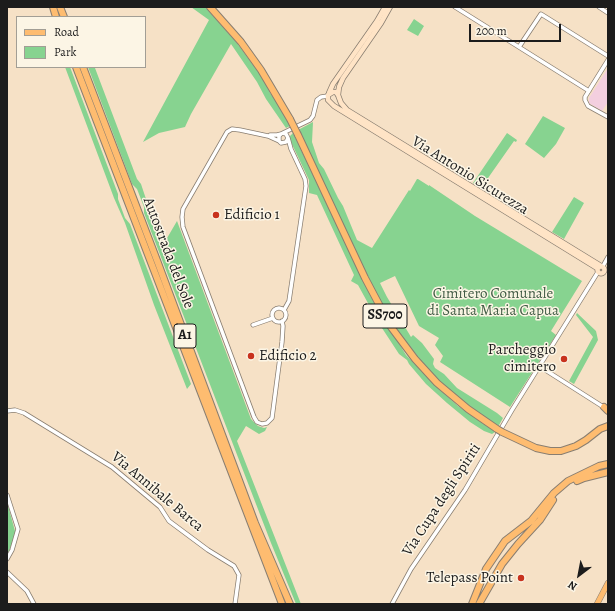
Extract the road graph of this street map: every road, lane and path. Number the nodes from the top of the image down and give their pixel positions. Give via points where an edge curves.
1 (210, 7) edge
2 (385, 7) edge
3 (390, 7) edge
4 (455, 7) edge
5 (601, 7) edge
6 (608, 13) edge
7 (519, 47) junction
8 (608, 56) edge
9 (608, 60) edge
10 (76, 68) edge
11 (83, 68) edge
12 (589, 91) junction
13 (328, 94) junction
14 (339, 97) junction
15 (331, 102) junction
16 (608, 117) edge
17 (292, 129) junction
18 (282, 133) junction
19 (268, 136) junction
20 (288, 137) junction
21 (281, 142) junction
22 (291, 149) junction
23 (608, 257) edge
24 (602, 269) edge
25 (608, 276) edge
26 (284, 310) junction
27 (273, 318) junction
28 (282, 321) junction
29 (253, 326) dead end
30 (539, 366) junction
31 (607, 409) edge
32 (7, 411) edge
33 (608, 427) edge
34 (608, 464) edge
35 (608, 472) edge
36 (7, 495) edge
37 (7, 559) edge
38 (7, 572) edge
39 (608, 584) edge
40 (34, 604) edge
41 (235, 604) edge
42 (282, 604) edge
43 (290, 604) edge
44 (392, 604) edge
45 (472, 604) edge
46 (479, 604) edge
47 (597, 604) edge

1 - 33 highway, SS700, bridge via 241,42 268,80 298,135 365,278 391,327 426,372 468,409 499,430 536,448 561,451 582,443
2 - 13 street
3 - 14 street via 343,78 339,87
4 - 7 street
5 - 6 street
7 - 8 street via 541,14
7 - 12 street
9 - 12 street
10 - 42 highway, Autostrada del Sole / A1
11 - 43 highway, Autostrada del Sole / A1 via 254,523
12 - 16 street via 585,97 588,106
13 - 14 street via 334,92
13 - 15 street, Via Antonio Sicurezza via 328,100
13 - 17 street via 317,100 310,120
14 - 15 street via 335,103
14 - 24 street, Via Antonio Sicurezza via 347,110
15 - 24 street, Via Antonio Sicurezza via 349,116
17 - 18 street
17 - 20 street
18 - 19 street
18 - 20 street
18 - 21 street via 279,136
19 - 21 street
19 - 28 street via 236,129 225,134 183,209 182,217 183,227 254,417 262,424 272,418 282,342
20 - 21 street via 287,141
20 - 22 street
21 - 22 street
22 - 26 street via 306,186 288,302
23 - 24 street, Via Cupa degli Spiriti
24 - 25 street
24 - 30 street, Via Cupa degli Spiriti
26 - 27 street via 275,310
26 - 28 street via 286,316
27 - 28 street
27 - 29 street
30 - 31 street
30 - 44 street, Via Cupa degli Spiriti via 465,490 411,569
32 - 41 street, Via Annibale Barca via 24,413 112,467 160,508 169,520 234,566 239,575
34 - 45 highway via 568,481 554,493 531,521 505,541 486,569
35 - 46 highway via 573,482 557,495 540,520 502,564
36 - 37 street via 18,530
38 - 40 street via 27,591
39 - 47 main road

